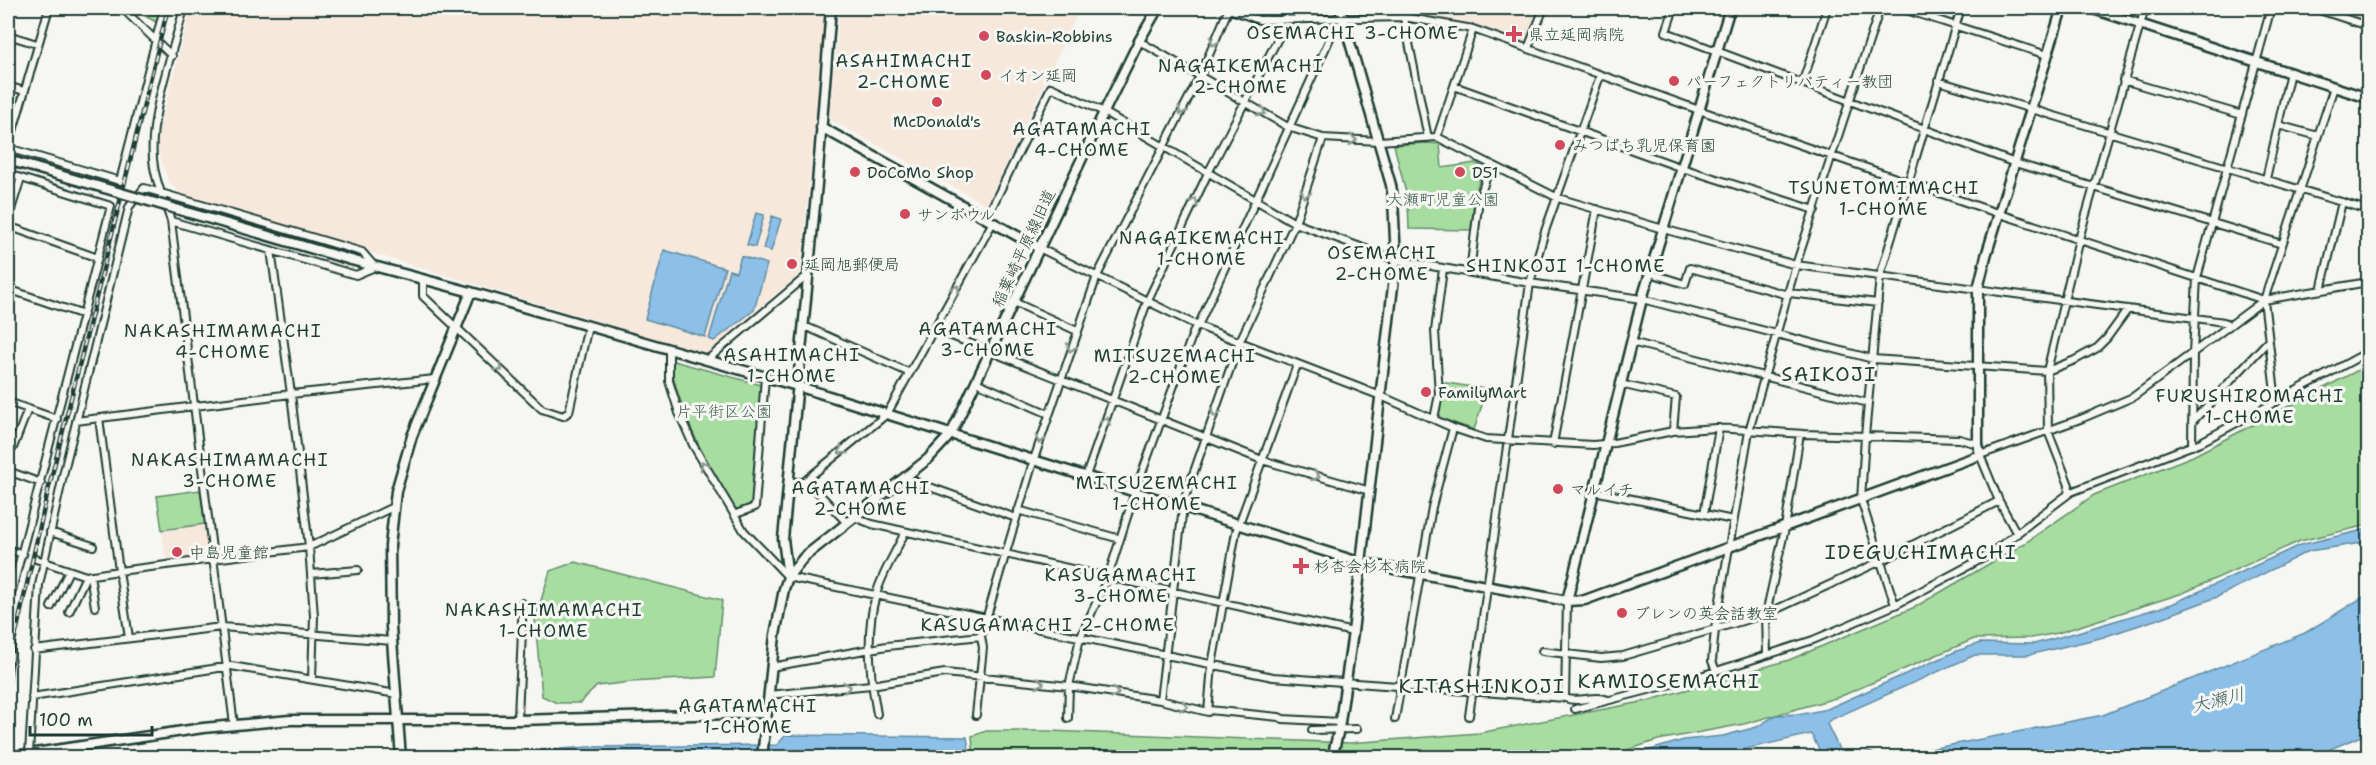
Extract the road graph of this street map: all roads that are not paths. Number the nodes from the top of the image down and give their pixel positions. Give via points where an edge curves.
1 (50, 8) edge
2 (122, 8) edge
3 (164, 8) edge
4 (184, 8) edge
5 (831, 8) edge
6 (1158, 8) edge
7 (1228, 8) edge
8 (1285, 8) edge
9 (1340, 8) edge
10 (1402, 8) edge
11 (1544, 8) edge
12 (1674, 8) edge
13 (1730, 8) edge
14 (1827, 8) edge
15 (1880, 8) edge
16 (1900, 8) edge
17 (1961, 8) edge
18 (2062, 8) edge
19 (2090, 8) edge
20 (2145, 8) edge
21 (2271, 8) edge
22 (2313, 8) edge
23 (1404, 17) junction
24 (1343, 19) junction
25 (1284, 23) junction
26 (2140, 24) junction
27 (1956, 25) junction
28 (2368, 26) edge
29 (1473, 29) junction
30 (8, 35) edge
31 (156, 40) junction
32 (1139, 41) junction
33 (38, 44) junction
34 (1528, 48) junction
35 (1716, 51) junction
36 (2047, 55) junction
37 (172, 56) junction
38 (2257, 62) junction
39 (2290, 72) junction
40 (1200, 76) junction
41 (1600, 76) junction
42 (1938, 81) junction
43 (2123, 81) junction
44 (1802, 84) junction
45 (8, 86) edge
46 (1454, 86) junction
47 (2334, 87) junction
48 (24, 91) junction
49 (2368, 98) edge
50 (1245, 102) junction
51 (1849, 102) junction
52 (2032, 108) junction
53 (1699, 111) junction
54 (1104, 112) junction
55 (2242, 115) junction
56 (2278, 124) junction
57 (1288, 127) junction
58 (821, 128) junction
59 (1923, 129) junction
60 (2109, 132) junction
61 (1581, 133) junction
62 (2318, 136) junction
63 (1437, 137) junction
64 (1323, 138) junction
65 (1428, 138) junction
66 (1378, 141) junction
67 (1164, 147) junction
68 (1832, 156) junction
69 (8, 160) edge
70 (2015, 163) junction
71 (1491, 164) junction
72 (1682, 168) junction
73 (2227, 168) junction
74 (1208, 173) junction
75 (8, 174) edge
76 (21, 178) junction
77 (2266, 179) junction
78 (1908, 182) junction
79 (2094, 187) junction
80 (2301, 190) junction
81 (161, 193) junction
82 (1558, 198) junction
83 (1255, 200) junction
84 (2342, 202) junction
85 (1597, 209) junction
86 (1815, 210) junction
87 (2368, 210) edge
88 (2000, 214) junction
89 (8, 219) edge
90 (171, 221) junction
91 (990, 221) junction
92 (2212, 222) junction
93 (1295, 223) junction
94 (8, 226) edge
95 (1663, 229) junction
96 (2079, 239) junction
97 (2282, 244) junction
98 (1039, 249) junction
99 (271, 250) junction
100 (98, 258) junction
101 (1396, 260) junction
102 (1796, 265) junction
103 (375, 267) junction
104 (1443, 269) junction
105 (1470, 272) junction
106 (1650, 273) junction
107 (808, 275) junction
108 (1097, 276) junction
109 (1880, 276) junction
110 (2197, 278) junction
111 (423, 279) junction
112 (2368, 282) edge
113 (1530, 283) junction
114 (8, 289) edge
115 (1978, 289) junction
116 (2321, 290) junction
117 (1582, 291) junction
118 (471, 292) junction
119 (1788, 294) junction
120 (1642, 299) junction
121 (2264, 300) junction
122 (2064, 301) junction
123 (1014, 302) junction
124 (1147, 302) junction
125 (1878, 303) junction
126 (2128, 309) junction
127 (84, 315) junction
128 (2195, 318) junction
129 (2229, 325) junction
130 (588, 326) junction
131 (1197, 326) junction
132 (456, 328) junction
133 (803, 328) junction
134 (934, 329) junction
135 (1077, 331) junction
136 (1777, 334) junction
137 (2269, 340) junction
138 (1631, 342) junction
139 (1239, 343) junction
140 (669, 349) junction
141 (990, 352) junction
142 (2368, 352) edge
143 (2193, 353) junction
144 (1873, 359) junction
145 (707, 360) junction
146 (1297, 365) junction
147 (1978, 366) junction
148 (2047, 371) junction
149 (910, 373) junction
150 (765, 376) junction
151 (1764, 378) junction
152 (435, 379) junction
153 (1060, 380) junction
154 (976, 382) junction
155 (1620, 384) junction
156 (797, 386) junction
157 (291, 394) junction
158 (1381, 396) junction
159 (1112, 401) junction
160 (2276, 401) junction
161 (8, 402) edge
162 (1868, 403) junction
163 (194, 406) junction
164 (28, 409) junction
165 (887, 414) junction
166 (1049, 414) junction
167 (57, 418) junction
168 (99, 418) junction
169 (1434, 419) junction
170 (1161, 420) junction
171 (76, 421) junction
172 (2192, 422) junction
173 (1453, 428) junction
174 (1719, 428) junction
175 (1749, 430) junction
176 (1673, 431) junction
177 (2048, 431) junction
178 (951, 434) junction
179 (1800, 434) junction
180 (1865, 436) junction
181 (1206, 438) junction
182 (1508, 441) junction
183 (1553, 444) junction
184 (1606, 444) junction
185 (1978, 444) junction
186 (8, 446) edge
187 (2192, 446) junction
188 (1980, 455) junction
189 (1034, 459) junction
190 (1262, 460) junction
191 (8, 471) edge
192 (1086, 476) junction
193 (905, 478) junction
194 (788, 482) junction
195 (809, 482) junction
196 (41, 483) junction
197 (2070, 485) junction
198 (2077, 489) junction
199 (1594, 491) junction
200 (1135, 492) junction
201 (1370, 492) junction
202 (2068, 494) junction
203 (1861, 500) junction
204 (1999, 501) junction
205 (395, 506) junction
206 (1183, 507) junction
207 (1018, 510) junction
208 (736, 514) junction
209 (1704, 514) junction
210 (1016, 518) junction
211 (850, 520) junction
212 (1733, 520) junction
213 (1238, 524) junction
214 (1785, 528) junction
215 (50, 532) junction
216 (905, 532) junction
217 (2017, 534) junction
218 (1120, 539) junction
219 (93, 546) dead end
220 (309, 547) junction
221 (8, 549) edge
222 (1729, 549) junction
223 (22, 554) junction
224 (1005, 555) junction
225 (36, 559) tunnel mouth
226 (214, 559) junction
227 (1881, 561) junction
228 (43, 562) junction
229 (1362, 563) junction
230 (358, 570) dead end
231 (69, 571) junction
232 (119, 572) junction
233 (311, 574) junction
234 (1421, 575) junction
235 (88, 576) junction
236 (788, 577) junction
237 (1107, 577) junction
238 (1487, 588) junction
239 (1174, 591) junction
240 (876, 594) junction
241 (1567, 601) junction
242 (522, 603) dead end
243 (1223, 603) junction
244 (1895, 605) junction
245 (8, 606) edge
246 (51, 607) dead end
247 (95, 607) dead end
248 (69, 612) dead end
249 (1767, 614) junction
250 (985, 618) junction
251 (222, 627) junction
252 (1715, 629) junction
253 (1353, 632) junction
254 (314, 636) junction
255 (981, 636) junction
256 (129, 638) junction
257 (1080, 638) junction
258 (392, 641) junction
259 (34, 650) junction
260 (869, 650) junction
261 (1542, 651) dead end
262 (1566, 654) junction
263 (1166, 656) junction
264 (1767, 656) junction
265 (1212, 665) junction
266 (227, 666) junction
267 (771, 667) junction
268 (1716, 671) junction
269 (980, 676) junction
270 (312, 679) junction
271 (1346, 682) junction
272 (871, 685) junction
273 (1402, 685) junction
274 (1070, 686) junction
275 (1473, 691) junction
276 (397, 694) junction
277 (768, 695) junction
278 (32, 697) junction
279 (1564, 698) junction
280 (1160, 700) junction
281 (1608, 701) junction
282 (1575, 708) dead end
283 (1209, 710) junction
284 (766, 713) junction
285 (877, 714) dead end
286 (976, 715) dead end
287 (1469, 716) dead end
288 (1068, 718) dead end
289 (1395, 719) dead end
290 (518, 720) junction
291 (399, 723) junction
292 (234, 725) junction
293 (1339, 728) junction
294 (1357, 729) dead end
295 (1311, 730) dead end
296 (28, 754) junction
297 (8, 757) edge
298 (401, 758) edge
299 (762, 758) edge
300 (1332, 758) edge

1 - 33 street
2 - 31 street
3 - 31 street
4 - 37 street
5 - 58 street
6 - 32 street, 稲葉崎平原線旧道
7 - 25 street via 1251,18
7 -> 40 street
8 - 25 street
9 - 24 street
10 - 23 street
11 - 34 street
12 - 35 street via 1666,32
13 - 35 street
14 - 44 street
15 - 51 street
16 - 27 street
17 - 27 street
18 - 36 street
19 - 26 street
20 - 26 street
21 - 38 street
22 - 28 street
23 - 24 street
23 - 29 street
23 - 65 street
24 - 25 street
24 - 57 street
24 - 66 street
25 - 50 street
26 - 38 street
26 - 43 street
27 - 36 street
27 - 42 street
29 - 34 street
29 - 46 street
30 - 33 street
31 - 37 street
31 - 48 street via 120,181 8,148
32 - 40 street
32 - 54 street, 稲葉崎平原線旧道
33 - 48 street
34 - 41 street
35 - 44 street
35 - 53 street
36 - 52 street
37 - 81 street via 152,142
38 - 39 street
38 - 55 street
39 - 47 street
39 - 56 street
40 - 50 street
40 -> 67 street
41 - 53 street
41 - 61 street
42 - 52 street
42 - 59 street
43 - 55 street
43 - 60 street
44 - 51 street
45 - 48 street
46 - 61 street
46 - 63 street
47 - 49 street
47 - 62 street
50 -> 57 street
50 - 74 street
51 - 59 street
51 - 68 street
52 - 60 street
52 - 70 street
53 - 68 street
53 - 72 street
54 - 67 street
54 - 91 street via 1051,87
54 - 98 street, 稲葉崎平原線旧道
55 - 73 street
56 - 62 street
56 - 77 street
57 - 64 street
57 - 83 street
58 - 91 street
58 - 107 street
59 - 70 street
59 - 78 street
60 - 73 street
60 - 79 street
61 - 72 street
61 - 82 street
62 - 80 street
63 - 65 street
63 - 71 street
64 -> 66 street
64 -> 93 street
65 - 66 street
66 - 101 street via 1393,198
67 - 74 street
67 - 108 street
68 - 78 street
68 - 86 street
69 - 103 street, bridge
70 - 79 street
70 - 88 street
71 - 82 street
71 - 105 street via 1479,199
72 - 86 street
72 - 95 street
73 - 77 street
73 - 92 street
74 - 83 street
124 -> 74 street
75 - 76 street
76 - 89 street
76 - 100 street via 111,206
77 - 80 street
78 - 88 street
78 - 109 street
79 - 92 street
79 - 96 street
80 - 84 street
80 - 97 street
81 - 90 street
81 - 103 street via 362,252
81 - 171 street via 144,188 129,207
82 - 85 street
82 - 113 street
83 - 93 street
83 - 131 street
84 - 87 street
84 - 116 street
85 - 95 street
85 - 117 street
86 - 102 street
88 - 96 street
88 - 115 street
90 - 99 street
90 - 163 street
91 - 98 street
134 -> 91 street
92 - 97 street
92 - 110 street
93 - 101 street
93 - 139 street
94 - 100 street
95 - 102 street
95 - 106 street
96 - 110 street
96 - 122 street
97 - 121 street
98 - 108 street
98 - 123 street, 稲葉崎平原線旧道
99 - 103 street via 356,274
99 - 157 street
100 - 127 street
101 - 104 street
101 - 158 street
102 - 109 street
102 - 119 street
103 - 111 street
104 - 105 street
104 - 169 street via 1435,332 1439,394
105 - 113 street
106 - 119 street via 1685,284 1690,268
106 - 120 street
107 - 133 street
107 - 145 street
108 - 124 street
108 - 135 street
109 - 115 street
109 - 125 street
110 - 121 street
110 - 128 street
111 - 118 street
111 - 132 street via 423,296
112 - 116 street
113 - 117 street
113 - 182 street
114 - 127 street
115 - 122 street
115 - 147 street
116 - 121 street
117 - 120 street
117 - 183 street
118 - 130 street
118 - 132 street
119 - 125 street
119 - 136 street
120 - 136 street
120 - 138 street
121 - 129 street
121 - 137 street
122 - 126 street
122 - 148 street
123 - 135 street
123 - 141 street, 稲葉崎平原線旧道
124 - 131 street
124 - 159 street
125 - 144 street
126 - 128 street
126 - 148 street via 2097,348
127 - 167 street
128 - 129 street
128 - 143 street
129 - 143 street
132 -> 130 street via 542,409 563,416 568,412
130 - 140 street
131 - 139 street
131 - 170 street
132 - 152 street
133 - 149 street
133 - 156 street
134 - 141 street
134 - 149 street
135 -> 153 street
136 - 144 street
136 - 151 street
137 - 160 street
137 - 172 street
138 - 151 street
138 - 155 street
139 - 146 street
139 -> 181 street
140 - 145 street
208 -> 140 street via 713,480 679,414 669,381
141 - 153 street
141 - 154 street, 稲葉崎平原線旧道
142 - 160 street
143 - 172 street
143 - 177 street via 2133,397
144 - 147 street
144 - 162 street
145 - 150 street
146 - 158 street
146 - 190 street
147 - 148 street
147 - 185 street
148 - 177 street
149 - 165 street
150 - 156 street
150 - 208 street via 755,507
151 - 162 street
151 - 175 street
152 - 157 street
152 - 205 street via 403,466
153 - 159 street
153 - 166 street
154 - 166 street
154 - 178 street, 稲葉崎平原線旧道
155 - 176 street via 1676,397
155 - 184 street
156 - 165 street
156 - 194 street
157 - 163 street
157 - 220 street
158 - 169 street
158 - 201 street
159 - 170 street
192 -> 159 street
160 - 187 street
161 - 164 street
162 - 180 street
163 - 168 street
163 - 226 street
164 - 167 street
164 - 186 street via 13,448
165 - 178 street
165 -> 195 street via 806,480
166 -> 189 street
167 - 196 street
168 - 171 street
168 - 232 street
169 - 173 street
170 - 181 street
170 - 200 street
171 - 215 street
172 - 187 street
173 - 182 street via 1486,439
173 - 234 street via 1432,507
174 - 175 street
174 - 176 street
174 - 209 street
175 - 179 street
175 - 212 street
176 - 184 street
177 - 188 street
177 - 197 street
178 - 189 street
178 - 193 street, 稲葉崎平原線旧道
179 - 180 street
179 - 214 street
180 - 185 street via 1959,439
180 - 203 street
181 - 190 street
181 - 206 street
182 - 183 street
182 - 238 street
183 - 184 street
184 - 199 street
185 - 188 street
187 - 198 street
188 - 203 street
188 - 204 street
189 - 192 street
189 - 207 street
190 -> 201 street
190 - 213 street
191 - 196 street
192 - 200 street
193 - 210 street
193 - 211 street, 稲葉崎平原線旧道
194 - 195 street
194 - 236 street via 783,539
195 - 211 street
196 - 223 street
197 - 198 street
197 - 202 street
198 - 202 street
199 - 209 street
199 - 241 street
200 - 206 street
200 - 218 street
201 - 229 street
202 - 217 street
203 - 214 street
203 - 227 street
204 - 217 street
204 - 227 street
205 - 220 street
205 - 258 street via 390,546
206 - 213 street
206 - 239 street
207 - 210 street
207 - 218 street
208 - 236 street via 744,531
209 - 212 street
210 - 224 street
211 - 216 street
211 - 236 street, 稲葉崎平原線旧道 via 804,557
212 - 222 street
213 - 229 street
213 - 243 street
214 - 222 street
214 - 249 street
215 - 219 street
215 - 228 street
216 - 224 street
216 - 240 street
217 - 244 street via 1987,556
218 - 237 street
220 - 226 street
220 - 233 street
221 - 223 street
222 - 241 street via 1585,600
222 - 252 street
223 - 245 street
224 - 237 street
224 - 250 street
225 - 228 street
226 - 232 street
226 - 251 street
227 - 244 street
227 - 249 street
228 - 231 street
228 - 259 street
229 - 234 street
229 - 253 street
230 - 233 street
231 - 235 street
231 - 246 street
232 - 235 street
232 - 256 street
233 - 254 street
234 - 238 street
234 - 273 street
235 - 247 street
235 - 248 street
236 - 240 street
236 - 267 street, 稲葉崎平原線旧道
237 - 239 street
237 - 257 street
238 - 241 street
238 - 275 street
239 - 243 street
239 - 263 street
240 - 250 street
240 - 260 street
241 - 262 street
242 - 290 street
243 - 253 street
243 - 265 street
244 - 264 street
249 - 252 street
249 - 264 street
250 - 255 street
250 - 257 street
251 - 254 street
251 - 256 street
251 - 266 street
252 - 262 street via 1623,656
252 - 268 street
253 - 271 street
254 - 258 street
254 - 270 street
255 - 260 street
255 - 269 street
256 - 259 street
257 - 263 street
257 - 274 street
258 - 276 street
259 - 278 street
260 - 267 street
260 - 272 street
261 - 262 street
262 - 279 street
263 - 265 street
263 - 280 street
264 - 268 street
265 - 271 street via 1273,677
265 - 283 street
266 - 270 street
266 - 278 street
266 - 292 street
267 - 277 street, 稲葉崎平原線旧道
268 - 281 street
269 - 272 street via 945,673
269 -> 274 street
269 - 286 street
270 - 276 street
271 - 273 street
271 - 293 street
277 -> 272 street
272 - 285 street
273 - 275 street
273 - 289 street
274 -> 280 street
274 - 288 street
275 - 279 street
275 - 287 street
276 - 291 street
277 - 284 street, 稲葉崎平原線旧道
278 - 296 street
279 - 281 street via 1600,697
280 -> 283 street
281 - 282 street
283 - 293 street
284 - 290 street
284 - 299 street, 稲葉崎平原線旧道
290 - 291 street
291 - 292 street via 290,720
291 - 298 street
292 - 296 street
293 - 294 street
293 - 295 street
293 - 300 street
296 - 297 street

